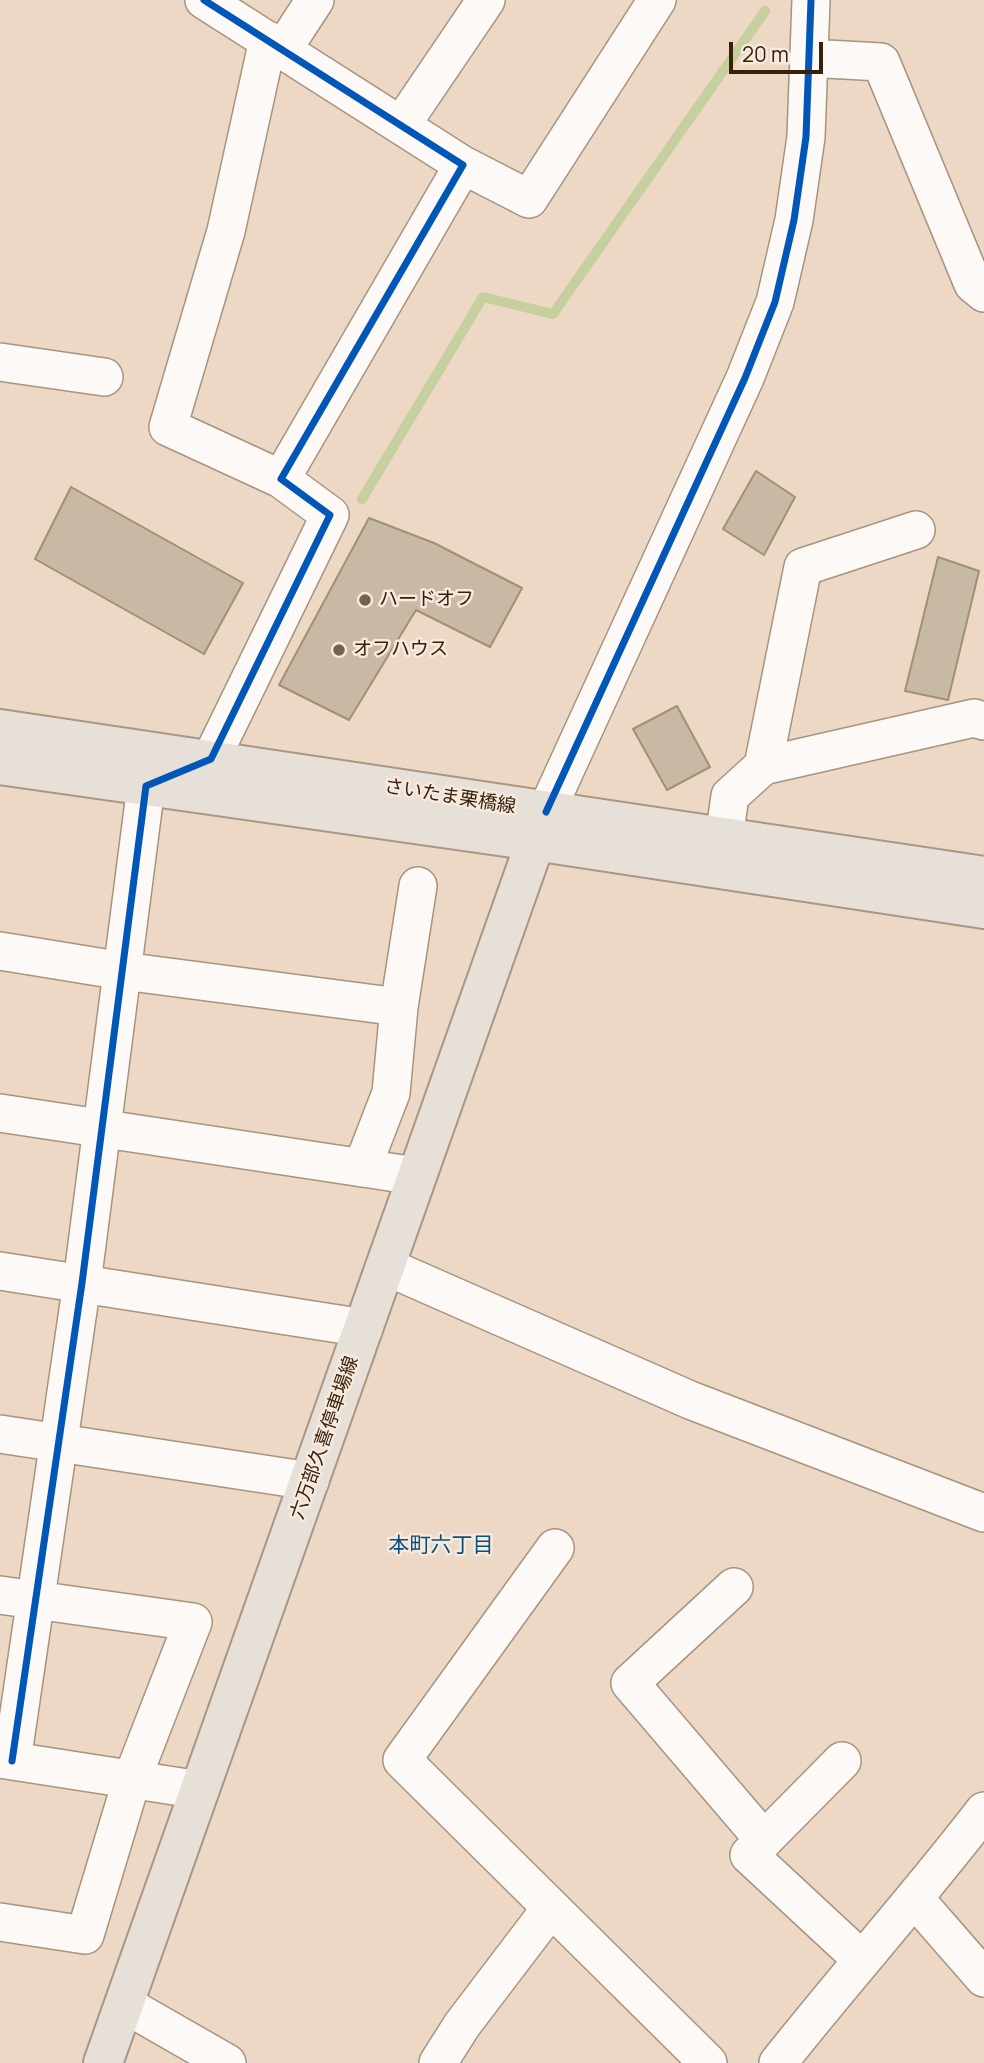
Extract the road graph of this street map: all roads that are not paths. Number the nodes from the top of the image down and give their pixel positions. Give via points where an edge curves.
1 (204, 0) edge
2 (315, 0) edge
3 (486, 0) edge
4 (657, 0) edge
5 (811, 0) edge
6 (275, 44) junction
7 (808, 58) junction
8 (402, 124) junction
9 (463, 165) junction
10 (984, 293) edge
11 (0, 362) edge
12 (104, 377) dead end
13 (281, 480) junction
14 (916, 530) dead end
15 (984, 721) edge
16 (0, 729) edge
17 (211, 759) junction
18 (0, 765) edge
19 (763, 766) junction
20 (146, 786) junction
21 (540, 826) junction
22 (724, 838) junction
23 (984, 876) edge
24 (418, 886) dead end
25 (984, 909) edge
26 (0, 951) edge
27 (123, 971) junction
28 (399, 1007) junction
29 (0, 1113) edge
30 (102, 1129) junction
31 (362, 1168) junction
32 (416, 1176) junction
33 (385, 1266) junction
34 (0, 1270) edge
35 (82, 1283) junction
36 (364, 1328) junction
37 (0, 1434) edge
38 (59, 1443) junction
39 (310, 1481) junction
40 (984, 1513) edge
41 (555, 1548) dead end
42 (734, 1587) dead end
43 (0, 1595) edge
44 (36, 1601) junction
45 (6, 1760) edge
46 (842, 1761) dead end
47 (132, 1779) junction
48 (200, 1790) junction
49 (984, 1811) edge
50 (764, 1840) junction
51 (915, 1899) junction
52 (551, 1908) junction
53 (0, 1922) edge
54 (861, 1959) junction
55 (984, 1978) edge
56 (124, 2004) junction
57 (103, 2063) edge
58 (227, 2063) edge
59 (438, 2063) edge
60 (708, 2063) edge
61 (778, 2063) edge

1 - 6 street
2 - 6 street
3 - 8 street
4 - 9 street via 529,200
5 - 7 street
6 - 8 street
6 - 13 street via 168,427
7 - 10 street via 881,62 973,284
7 - 21 street via 806,137 794,220 775,302 745,378
8 - 9 street
9 - 13 street
11 - 12 street
13 - 17 street via 330,515
14 - 19 street via 803,567
15 - 19 street via 974,718
16 - 17 main road, さいたま栗橋線
17 - 20 street
17 - 21 main road, さいたま栗橋線
18 - 20 main road, さいたま栗橋線
19 - 22 street via 730,796
20 - 21 main road, さいたま栗橋線
20 - 27 street
21 - 22 main road, さいたま栗橋線
21 - 25 main road, さいたま栗橋線
21 - 32 main road, 六万部久喜停車場線
22 - 23 main road, さいたま栗橋線
24 - 28 street
26 - 27 street
27 - 28 street
27 - 30 street
28 - 31 street via 391,1093
29 - 30 street
30 - 31 street
30 - 35 street
31 - 32 street
32 - 33 main road, 六万部久喜停車場線
33 - 36 main road, 六万部久喜停車場線
33 - 40 street via 690,1400
34 - 35 street
35 - 36 street
35 - 38 street
36 - 39 main road, 六万部久喜停車場線
37 - 38 street
38 - 39 street
38 - 44 street
39 - 48 main road, 六万部久喜停車場線
41 - 52 street via 402,1760
42 - 50 street via 629,1684
43 - 44 street
44 - 45 street
44 - 47 street via 193,1622
45 - 47 street
46 - 50 street
47 - 48 street
47 - 53 street via 85,1935
48 - 56 main road, 六万部久喜停車場線
49 - 51 street
50 - 54 street via 749,1855
51 - 54 street
51 - 55 street
52 - 59 street
52 - 60 street
54 - 61 street
56 - 57 main road, 六万部久喜停車場線
56 - 58 street

